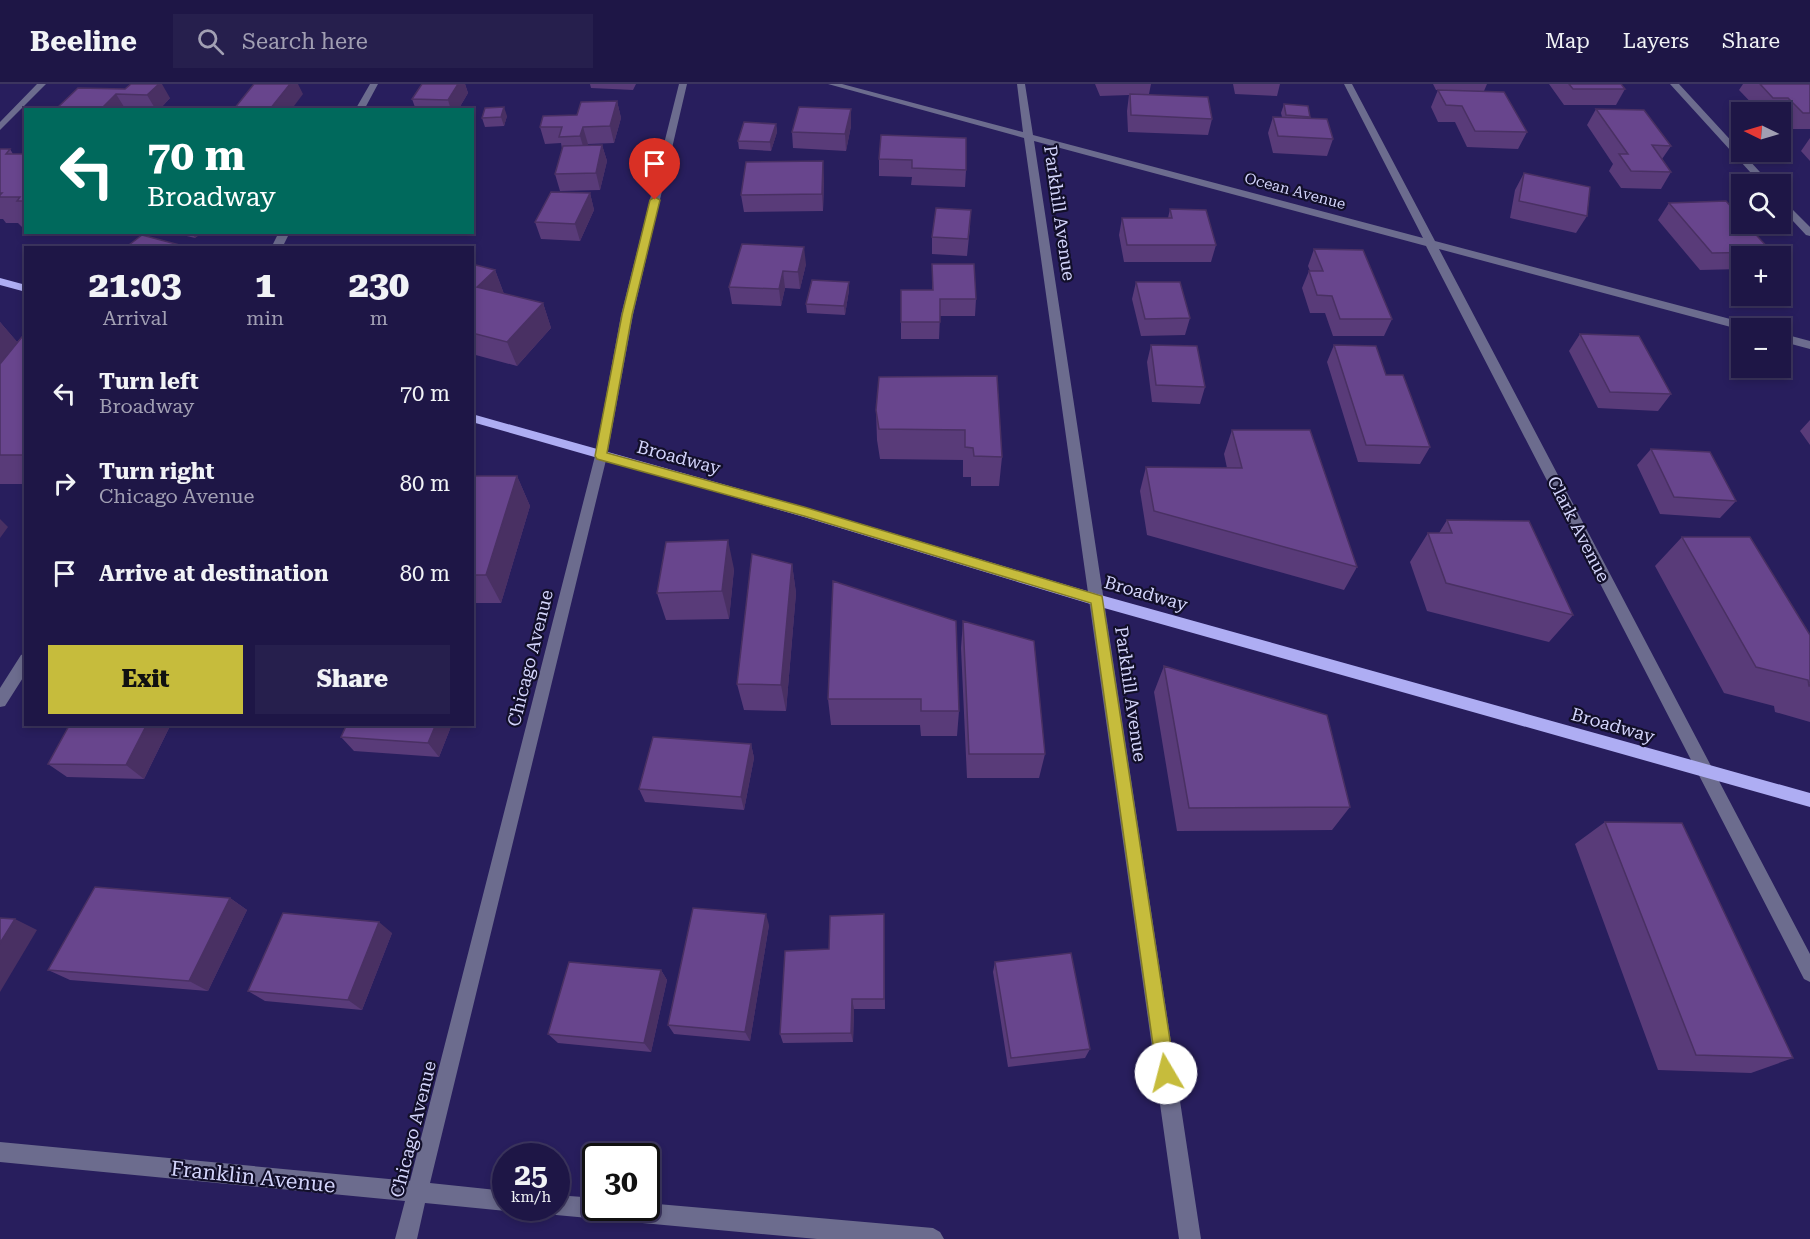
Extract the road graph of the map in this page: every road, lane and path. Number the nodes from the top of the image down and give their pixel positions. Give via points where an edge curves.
1 (42, 84) edge
2 (374, 84) edge
3 (683, 84) edge
4 (832, 84) edge
5 (1021, 84) edge
6 (1348, 84) edge
7 (1674, 84) edge
8 (360, 108) edge
9 (0, 126) edge
10 (1028, 135) junction
11 (1757, 174) edge
12 (1791, 212) edge
13 (1810, 233) edge
14 (1432, 244) junction
15 (0, 281) edge
16 (24, 288) edge
17 (1731, 323) edge
18 (1791, 340) edge
19 (1810, 345) edge
20 (474, 419) edge
21 (601, 456) junction
22 (1097, 600) junction
23 (24, 662) edge
24 (0, 701) edge
25 (1702, 770) junction
26 (1810, 800) edge
27 (1810, 973) edge
28 (0, 1152) edge
29 (417, 1193) junction
30 (492, 1200) edge
31 (570, 1206) edge
32 (406, 1239) edge
33 (933, 1239) edge
34 (1191, 1239) edge

1 - 9 street
2 - 8 street
3 - 21 street, Chicago Avenue via 627,315
4 - 10 street, Ocean Avenue
5 - 10 street, Parkhill Avenue
6 - 14 street, Clark Avenue
7 - 11 street
10 - 14 street, Ocean Avenue
10 - 22 street, Parkhill Avenue
12 - 13 street
14 - 17 street, Ocean Avenue
14 - 25 street, Clark Avenue
15 - 16 main road
18 - 19 street
20 - 21 main road, Broadway
21 - 22 main road, Broadway
21 - 29 street, Chicago Avenue
22 - 25 main road, Broadway
22 - 34 street, Parkhill Avenue
23 - 24 street
25 - 26 main road, Broadway
25 - 27 street, Clark Avenue
28 - 29 street, Franklin Avenue
29 - 30 street, Franklin Avenue
29 - 32 street, Chicago Avenue
31 - 33 street

